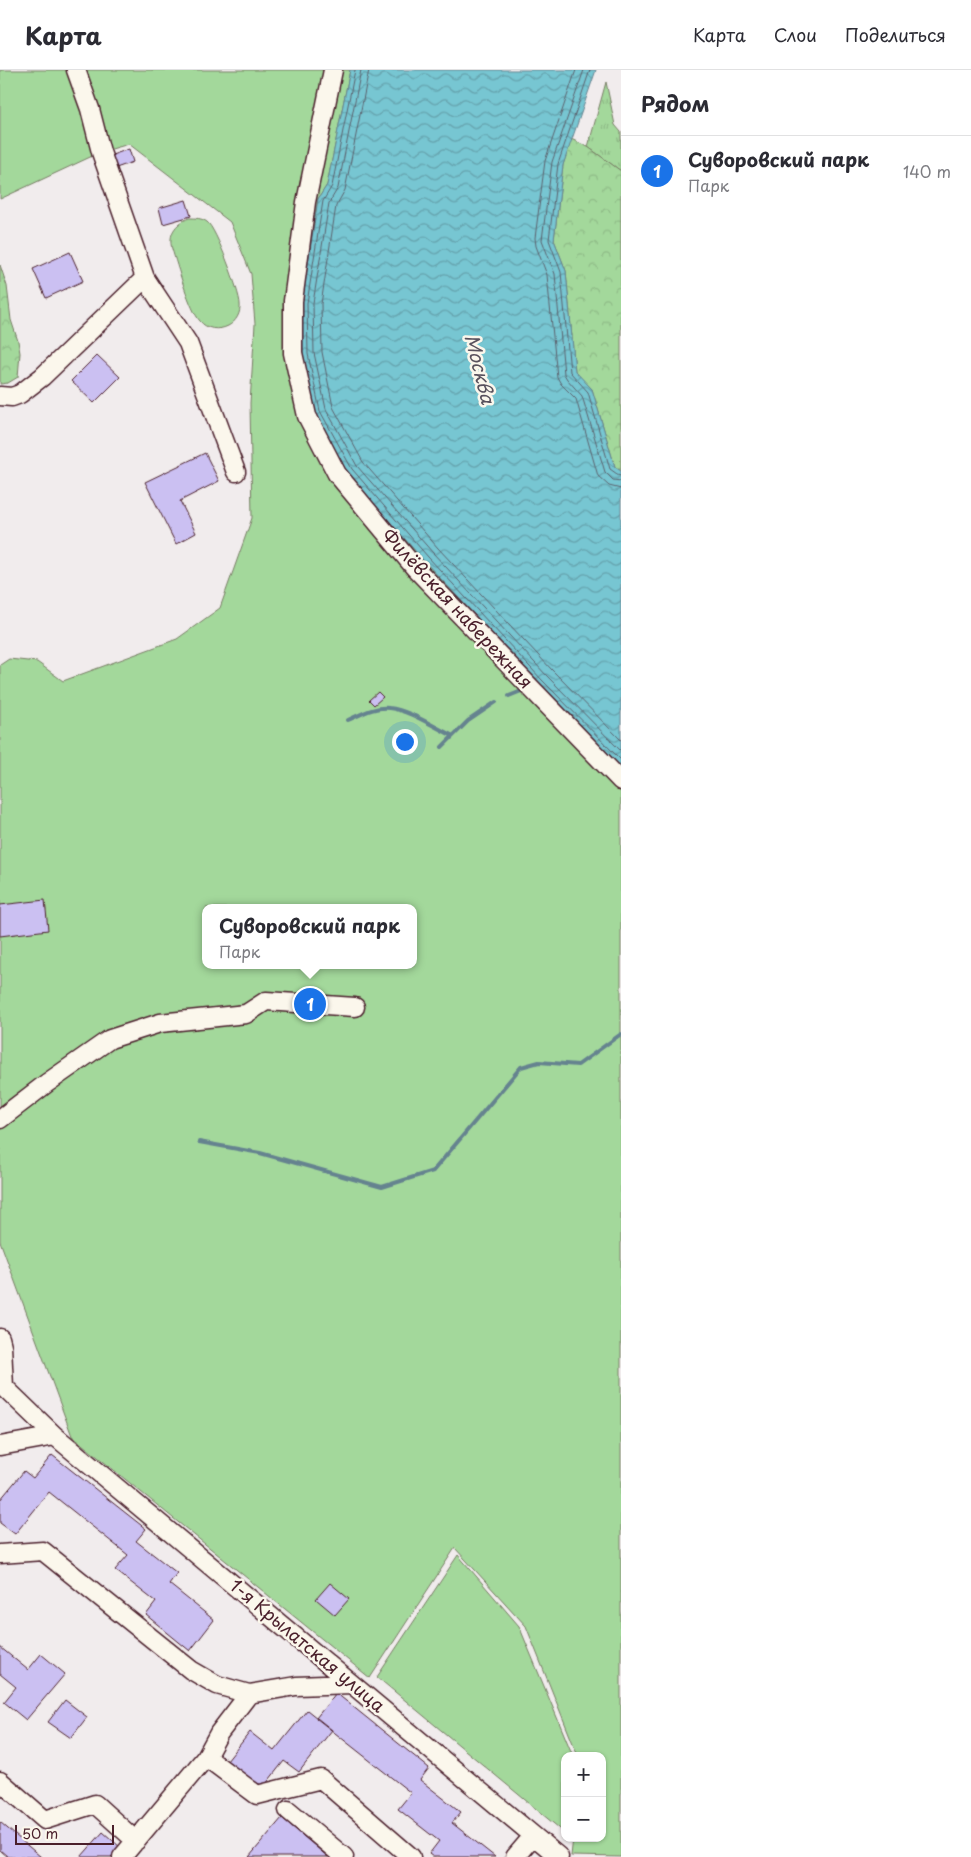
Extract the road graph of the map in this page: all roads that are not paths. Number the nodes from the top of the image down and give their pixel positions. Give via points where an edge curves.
1 (76, 70) edge
2 (333, 70) edge
3 (145, 278) junction
4 (0, 396) edge
5 (236, 472) dead end
6 (621, 781) edge
7 (354, 1007) dead end
8 (0, 1119) edge
9 (0, 1338) edge
10 (2, 1385) edge
11 (56, 1436) junction
12 (0, 1446) edge
13 (0, 1554) edge
14 (352, 1684) junction
15 (249, 1694) junction
16 (206, 1757) junction
17 (0, 1781) edge
18 (288, 1810) dead end
19 (533, 1836) junction
20 (136, 1841) junction
21 (122, 1857) edge
22 (344, 1857) edge
23 (411, 1857) edge
24 (516, 1857) edge
25 (559, 1857) edge

1 - 3 street
2 - 6 street, Филёвская набережная via 306,202 293,301 293,353 307,416 337,474 415,568
3 - 4 street via 42,377 20,394
3 - 5 street via 188,343
7 - 8 street via 266,1001 246,1014 160,1024 119,1036 110,1039
9 - 10 street
10 - 11 street, 1-я Крылатская улица
11 - 12 street
11 - 14 street, 1-я Крылатская улица
13 - 15 street via 43,1551 191,1670 217,1685
14 - 15 street via 296,1686
14 - 19 street, 1-я Крылатская улица
15 - 16 street via 219,1733
16 - 20 street
16 - 23 street via 257,1795 321,1779
17 - 20 street via 45,1820 94,1804
18 - 22 street
19 - 24 street
19 - 25 street, 1-я Крылатская улица
20 - 21 street

